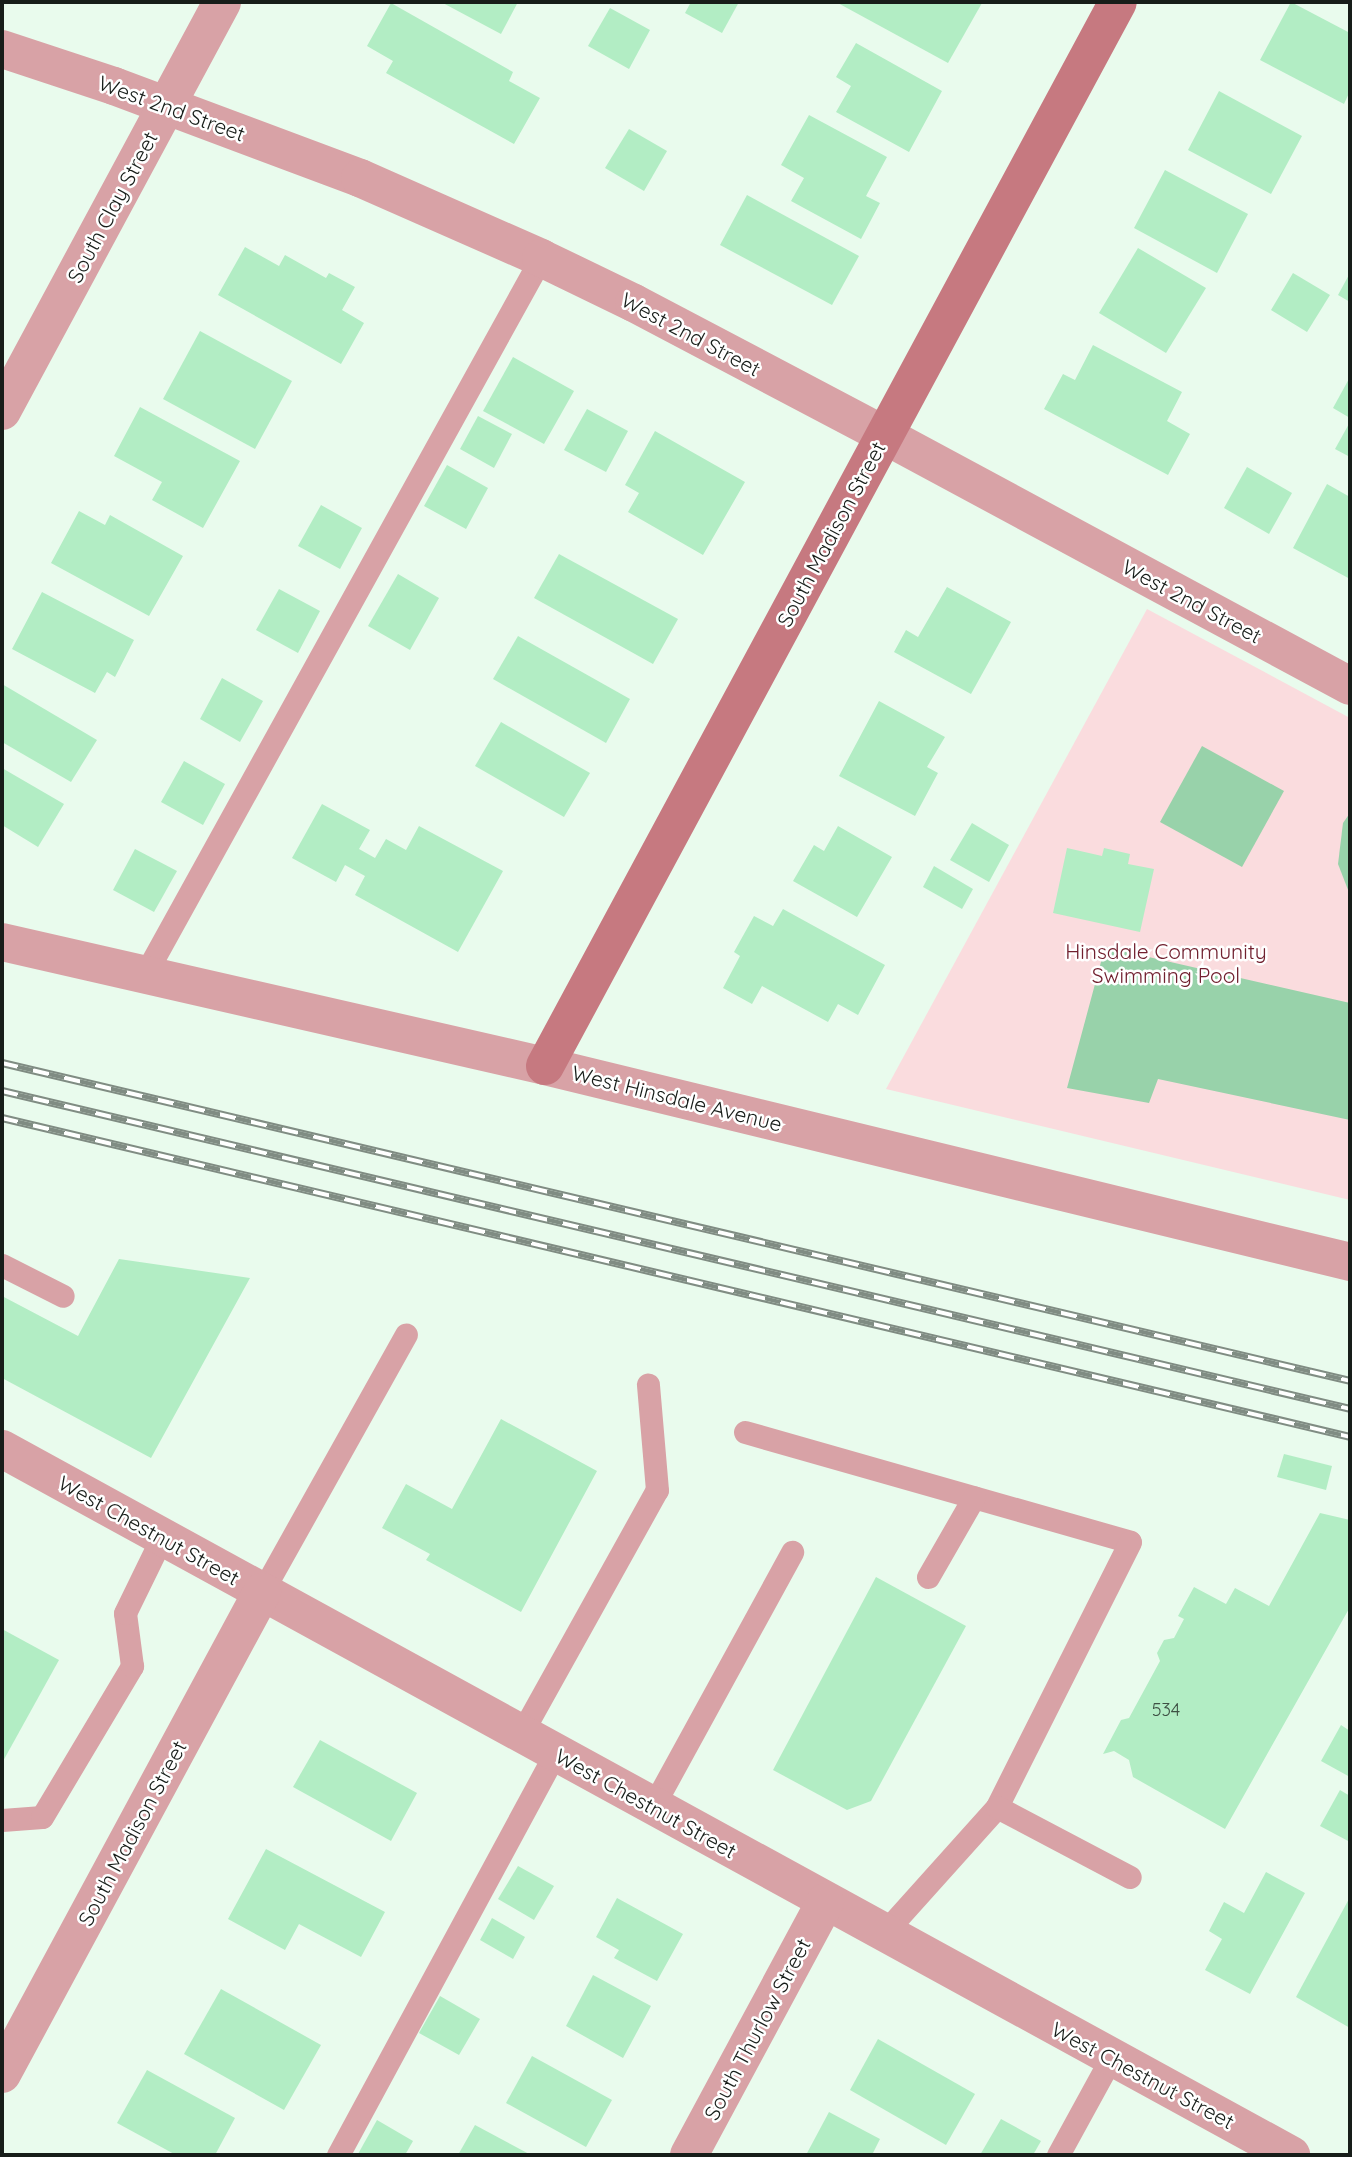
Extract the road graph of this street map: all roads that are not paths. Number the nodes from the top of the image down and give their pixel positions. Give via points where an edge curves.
1 (222, 2) edge
2 (1118, 2) edge
3 (2, 50) edge
4 (166, 105) junction
5 (541, 258) junction
6 (2, 411) edge
7 (884, 435) junction
8 (1350, 686) edge
9 (2, 942) edge
10 (144, 976) junction
11 (545, 1066) junction
12 (1350, 1262) edge
13 (2, 1265) edge
14 (63, 1296) dead end
15 (406, 1334) dead end
16 (648, 1384) dead end
17 (745, 1432) dead end
18 (2, 1449) edge
19 (974, 1497) junction
20 (162, 1538) junction
21 (792, 1552) dead end
22 (929, 1577) dead end
23 (262, 1592) junction
24 (522, 1734) junction
25 (555, 1753) junction
26 (997, 1807) junction
27 (652, 1808) junction
28 (2, 1820) edge
29 (1130, 1877) dead end
30 (825, 1902) junction
31 (883, 1934) junction
32 (1111, 2058) junction
33 (2, 2074) edge
34 (338, 2155) edge
35 (689, 2155) edge
36 (1058, 2155) edge
37 (1291, 2155) edge

1 - 4 street, South Clay Street
2 - 7 street, South Madison Street
3 - 4 street, West 2nd Street
4 - 5 street, West 2nd Street via 360,178
4 - 6 street, South Clay Street
5 - 7 street, West 2nd Street
5 - 10 lane
7 - 8 street, West 2nd Street
7 - 11 street, South Madison Street
9 - 10 street, West Hinsdale Avenue
10 - 11 street, West Hinsdale Avenue
11 - 12 street, West Hinsdale Avenue
13 - 14 lane
15 - 23 lane
16 - 24 lane via 657,1490
17 - 19 lane
18 - 20 street, West Chestnut Street
19 - 22 lane
19 - 26 lane via 1130,1542
20 - 23 street, West Chestnut Street
20 - 28 lane via 125,1613 132,1666 42,1817
21 - 27 lane
23 - 24 street, West Chestnut Street
23 - 33 street, South Madison Street
24 - 25 street, West Chestnut Street
25 - 27 street, West Chestnut Street
25 - 34 lane
26 - 29 lane
26 - 31 lane
27 - 30 street, West Chestnut Street
30 - 31 street, West Chestnut Street
30 - 35 street, South Thurlow Street
31 - 32 street, West Chestnut Street
32 - 36 lane
32 - 37 street, West Chestnut Street

